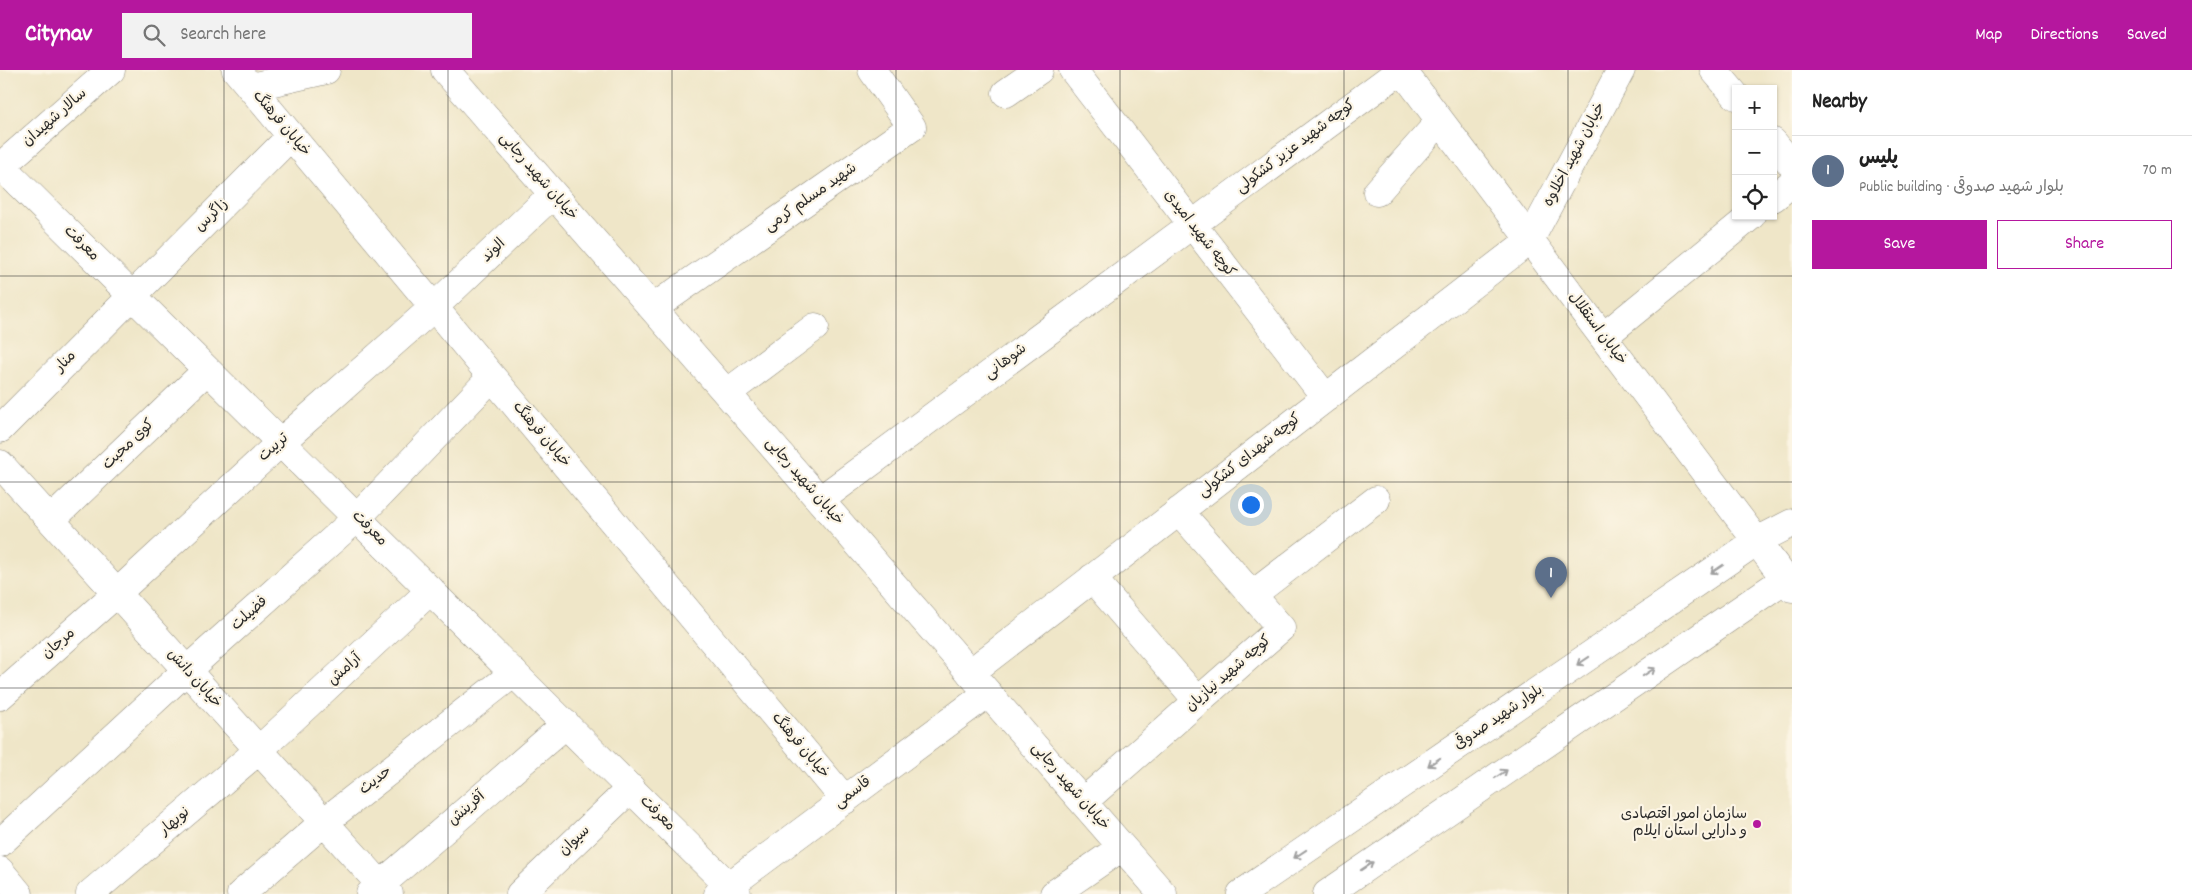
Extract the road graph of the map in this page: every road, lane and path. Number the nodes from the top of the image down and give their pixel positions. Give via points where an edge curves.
1 (111, 70) edge
2 (326, 70) edge
3 (445, 70) edge
4 (872, 70) edge
5 (1039, 70) edge
6 (1073, 70) edge
7 (1401, 70) edge
8 (1621, 70) edge
9 (1714, 70) edge
10 (244, 79) edge
11 (1732, 91) edge
12 (1006, 93) dead end
13 (1440, 121) junction
14 (291, 136) junction
15 (1777, 147) edge
16 (1792, 165) edge
17 (0, 166) edge
18 (1792, 183) edge
19 (1377, 192) dead end
20 (553, 194) junction
21 (1777, 195) edge
22 (1746, 220) edge
23 (1192, 224) junction
24 (1530, 240) junction
25 (133, 296) junction
26 (434, 307) junction
27 (653, 308) junction
28 (815, 326) dead end
29 (1603, 337) junction
30 (207, 370) junction
31 (492, 376) junction
32 (727, 393) junction
33 (1326, 398) junction
34 (0, 429) edge
35 (281, 442) junction
36 (0, 464) edge
37 (820, 500) junction
38 (1376, 500) dead end
39 (1179, 511) junction
40 (357, 518) junction
41 (51, 520) junction
42 (1792, 523) edge
43 (1757, 541) junction
44 (1092, 578) junction
45 (1790, 580) edge
46 (431, 590) junction
47 (117, 593) junction
48 (1252, 595) junction
49 (187, 670) junction
50 (970, 673) junction
51 (514, 674) junction
52 (988, 693) junction
53 (0, 696) edge
54 (1198, 701) junction
55 (566, 724) junction
56 (259, 750) junction
57 (630, 788) junction
58 (845, 800) junction
59 (1084, 802) junction
60 (324, 822) junction
61 (0, 843) edge
62 (1122, 847) junction
63 (0, 870) edge
64 (379, 891) edge
65 (728, 891) edge
66 (19, 894) edge
67 (90, 894) edge
68 (241, 894) edge
69 (520, 894) edge
70 (1054, 894) edge
71 (1163, 894) edge
72 (1241, 894) edge
73 (1326, 894) edge

1 - 17 street, سالار شهیدان
2 - 10 street
3 - 20 street, خیابان شهید رجایی
4 - 27 street, شهید مسلم کرمی via 912,127
5 - 12 street
6 - 23 street, کوچه شهید امیدی
7 - 13 street, خیابان استقلال
7 - 23 street, کوچه شهید عزیز کشکولی
8 - 24 street, خیابان شهید اخلاوه
9 - 11 street
10 - 14 street, خیابان فرهنگ
13 - 19 street
13 - 24 street, خیابان استقلال
14 - 25 street, زاگرس
14 - 26 street, خیابان فرهنگ
15 - 16 street
17 - 25 street, معرفت
18 - 21 street
20 - 26 street, الوند
20 - 27 street, خیابان شهید رجایی
22 - 29 street
23 - 33 street, کوچه شهید امیدی
23 - 37 street, شوهانی
24 - 29 street, خیابان استقلال
24 - 33 street, کوچه شهدای کشکولی
25 - 30 street, معرفت
25 - 34 street, منار
26 - 31 street, خیابان فرهنگ
26 - 35 street, تربیت
27 - 32 street, خیابان شهید رجایی
28 - 32 street
29 - 43 street, خیابان استقلال
30 - 35 street, معرفت
30 - 41 street, کوی محبت
31 - 40 street, فضیلت
31 - 58 street, خیابان فرهنگ
32 - 37 street, خیابان شهید رجایی
33 - 39 street, کوچه شهدای کشکولی
35 - 40 street, معرفت
35 - 47 street, تربیت
36 - 41 street, خیابان دانش
37 - 50 street, خیابان شهید رجایی
38 - 48 street
39 - 44 street, کوچه شهدای کشکولی
39 - 48 street, کوچه شهید نیازیان
40 - 46 street, معرفت
40 - 49 street, فضیلت
41 - 47 street, خیابان دانش
42 - 43 street, بلوار شهید صدوقی
43 - 45 street, خیابان استقلال
43 -> 72 street, بلوار شهید صدوقی
44 - 50 street, کوچه شهدای کشکولی
44 - 54 street
73 -> 45 street
46 - 51 street, معرفت
46 - 56 street, آرامش
47 - 49 street, خیابان دانش
47 - 53 street, مرجان
48 - 54 street, کوچه شهید نیازیان via 1281,628
49 - 56 street, خیابان دانش
49 - 61 street, فضیلت
50 - 52 street, خیابان شهید رجایی
51 - 55 street, معرفت
51 - 60 street, حدیث
52 - 58 street, قاسمی
52 - 59 street, خیابان شهید رجایی
54 - 59 street, کوچه شهید نیازیان
55 - 57 street, معرفت
55 - 64 street, آفرینش
56 - 60 street, خیابان دانش
56 - 67 street, نوبهار
57 - 65 street, معرفت
57 - 69 street, سیوان
58 - 65 street, قاسمی
59 - 62 street, خیابان شهید رجایی
60 - 64 street, خیابان دانش
60 - 68 street, حدیث
62 - 70 street
62 - 71 street, خیابان شهید رجایی
63 - 66 street

